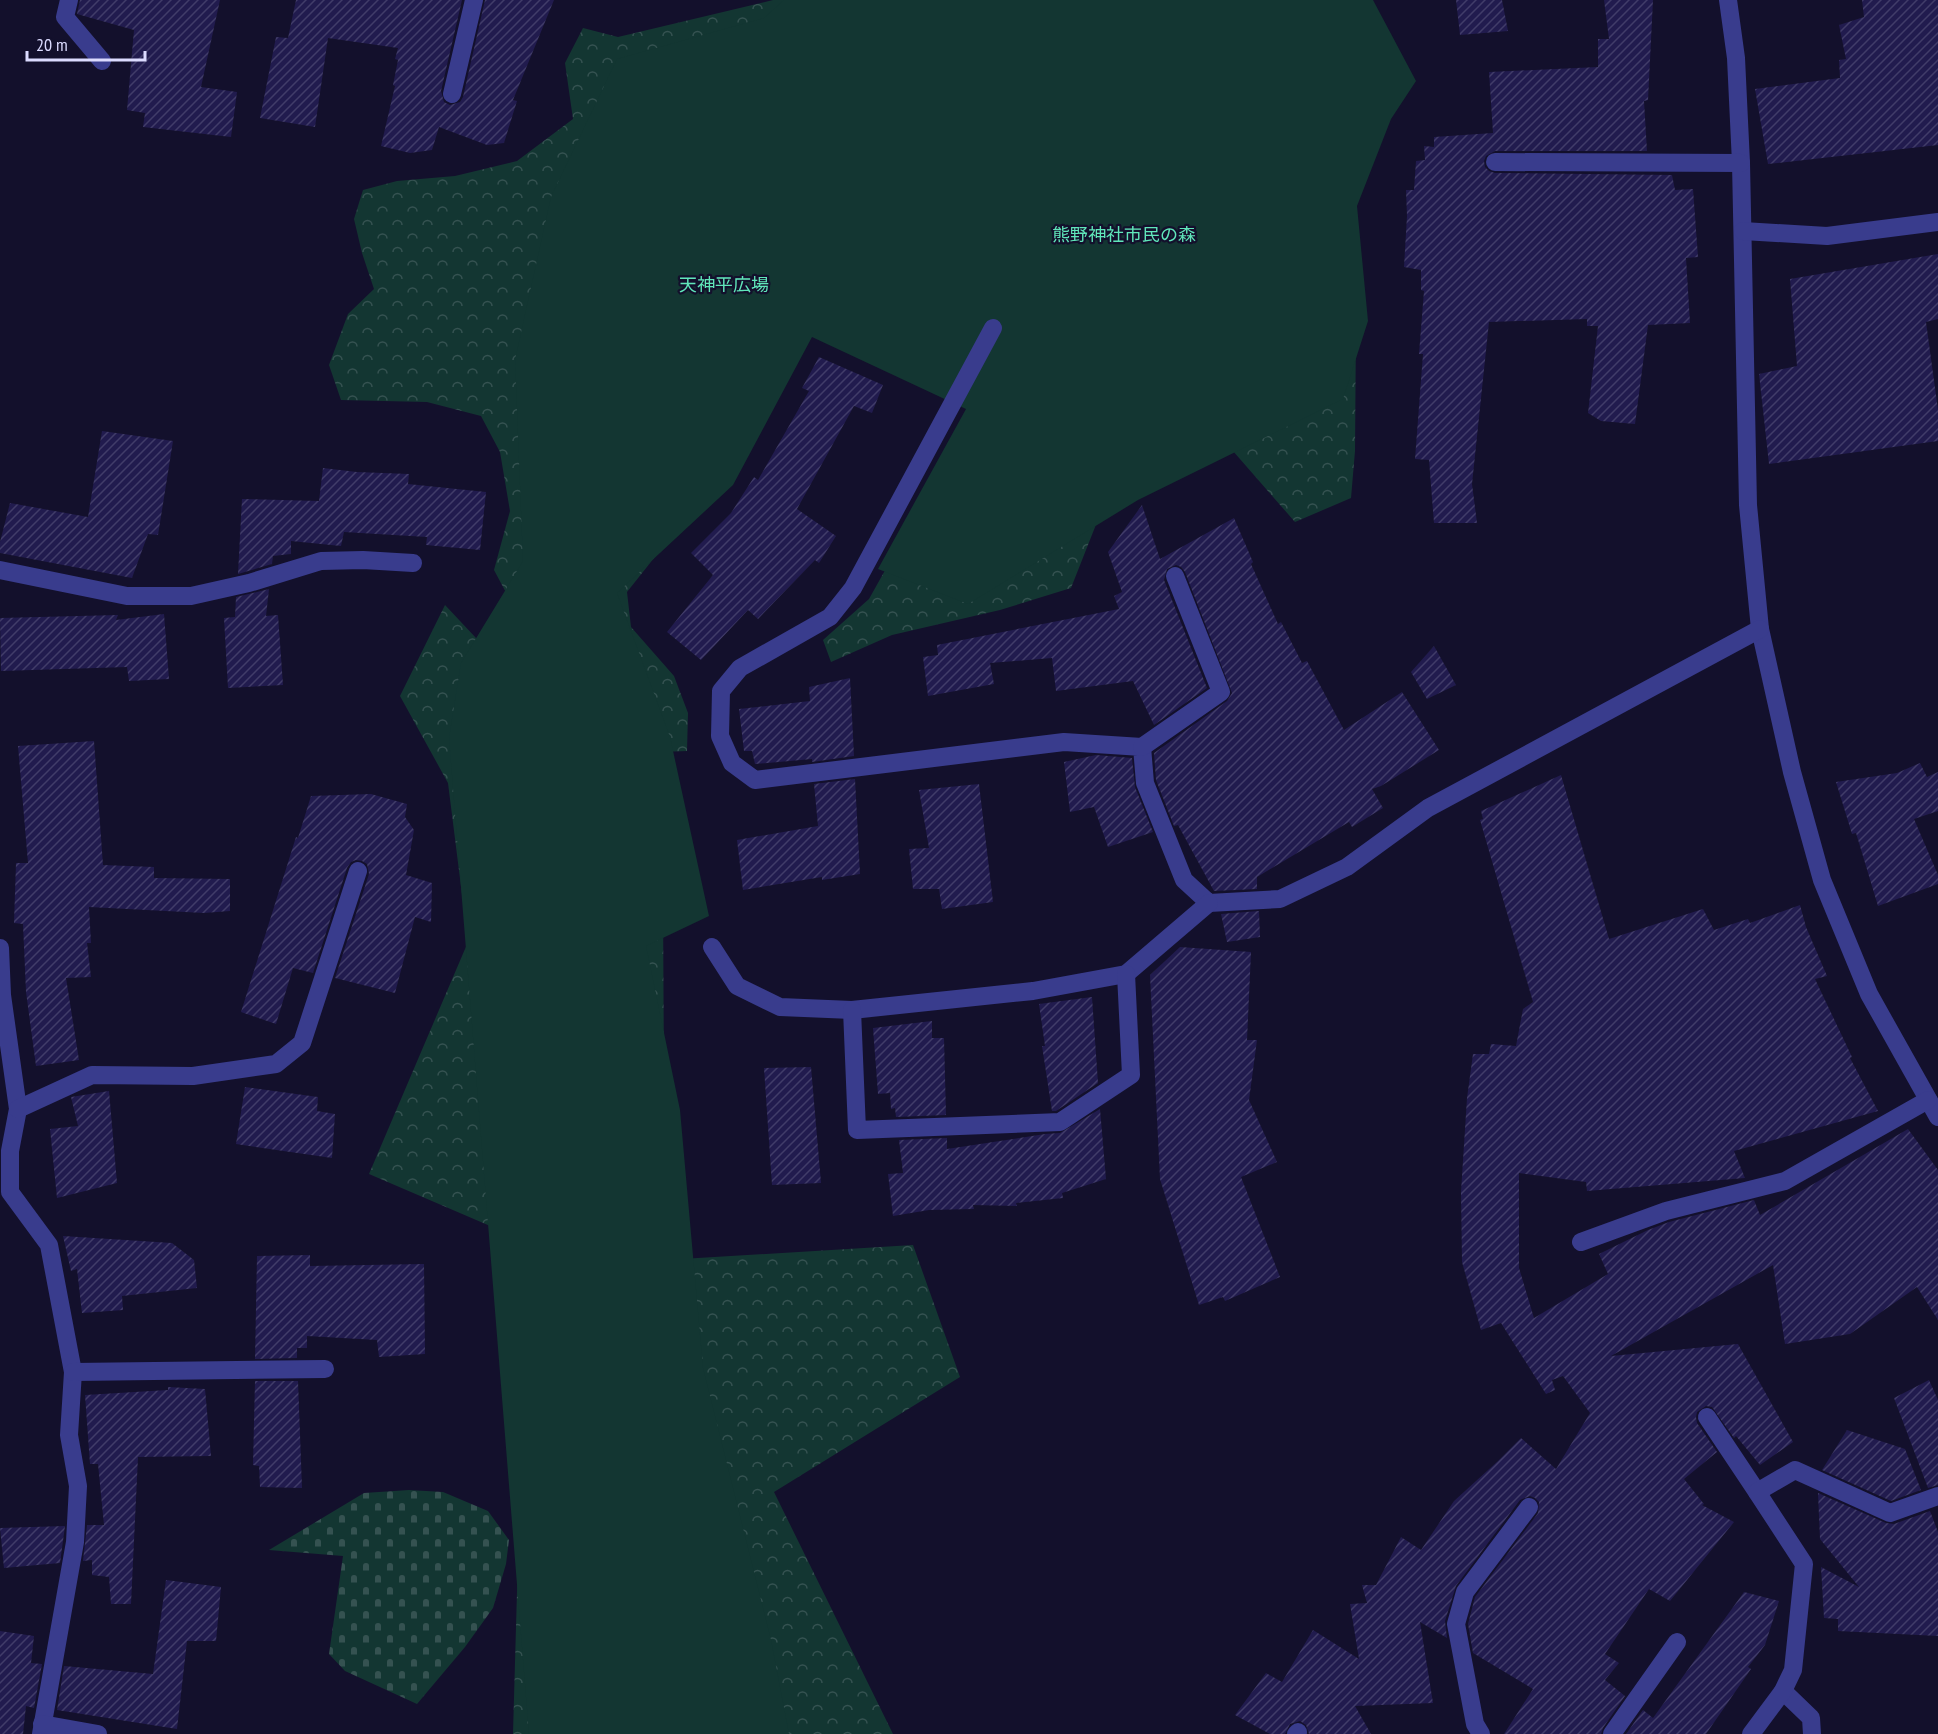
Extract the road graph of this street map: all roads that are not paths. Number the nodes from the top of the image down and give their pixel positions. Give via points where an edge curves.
1 (69, 0) edge
2 (474, 0) edge
3 (1728, 0) edge
4 (102, 61) dead end
5 (452, 94) dead end
6 (1495, 162) dead end
7 (1741, 163) junction
8 (1938, 222) edge
9 (1743, 231) junction
10 (993, 328) dead end
11 (412, 563) dead end
12 (0, 570) edge
13 (1174, 576) dead end
14 (1760, 629) junction
15 (1142, 747) junction
16 (358, 871) dead end
17 (1209, 903) junction
18 (712, 947) dead end
19 (0, 948) edge
20 (1126, 974) junction
21 (852, 1010) junction
22 (1928, 1100) junction
23 (18, 1109) junction
24 (1938, 1117) edge
25 (1581, 1242) dead end
26 (325, 1368) dead end
27 (73, 1372) junction
28 (1707, 1417) dead end
29 (1757, 1492) junction
30 (1938, 1496) edge
31 (1529, 1507) dead end
32 (1677, 1642) dead end
33 (1783, 1691) junction
34 (41, 1729) edge
35 (98, 1734) edge
36 (1481, 1734) edge
37 (1612, 1734) edge
38 (1751, 1734) edge
39 (1812, 1734) edge

1 - 4 street via 65,17
2 - 5 street
3 - 7 street via 1736,58
6 - 7 street
7 - 9 street
8 - 9 street via 1827,236
9 - 14 street via 1748,505
10 - 15 street via 853,588 830,617 740,668 722,691 720,736 732,763 755,780 1064,742
11 - 12 street via 321,561 190,596 128,596
13 - 15 street via 1221,692
14 - 17 street via 1428,808 1347,867 1280,899
14 - 22 street via 1791,772 1822,880 1869,994
15 - 17 street via 1145,783 1184,880
16 - 23 street via 302,1044 276,1064 193,1076 92,1075
17 - 20 street
18 - 21 street via 736,986 780,1007
19 - 23 street via 2,994
20 - 21 street via 1033,991
20 - 21 street via 1131,1074 1059,1122 857,1130
22 - 24 street
22 - 25 street via 1785,1180 1666,1211
23 - 27 street via 10,1150 10,1192 49,1245
26 - 27 street
27 - 34 street via 69,1435 78,1486 75,1542
28 - 29 street
29 - 30 street via 1795,1470 1890,1513
29 - 33 street via 1804,1564 1793,1670
31 - 36 street via 1465,1592 1456,1624 1475,1724
32 - 37 street
33 - 38 street
33 - 39 street via 1811,1718
34 - 35 street

